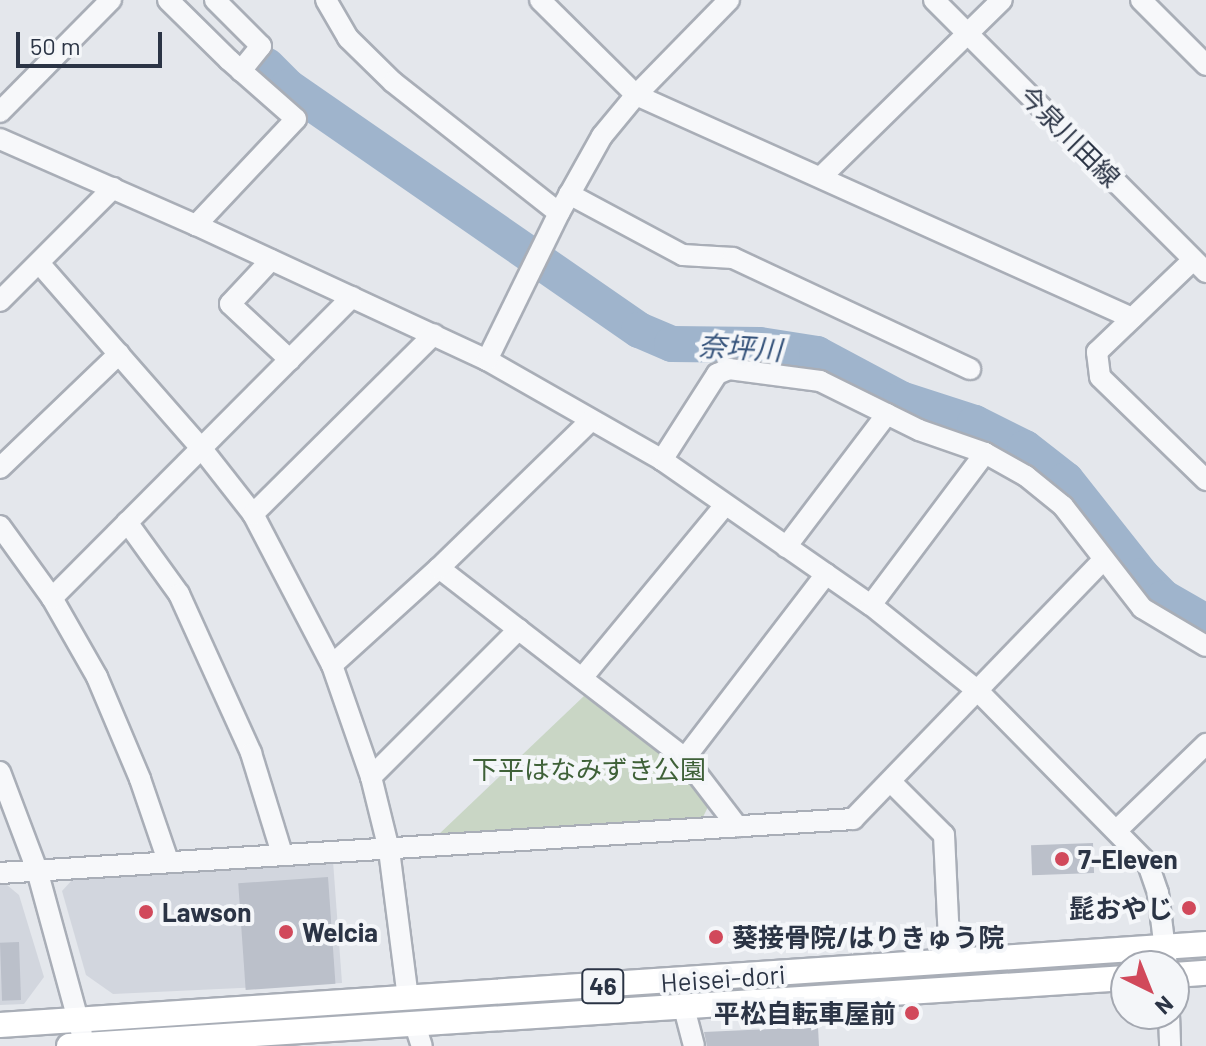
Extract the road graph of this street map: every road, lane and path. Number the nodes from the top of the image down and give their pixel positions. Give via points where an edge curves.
1 (111, 0) edge
2 (168, 0) edge
3 (215, 0) edge
4 (326, 0) edge
5 (540, 0) edge
6 (934, 0) edge
7 (1002, 0) edge
8 (1141, 0) edge
9 (725, 1) edge
10 (968, 34) junction
11 (1206, 65) edge
12 (241, 71) junction
13 (636, 95) junction
14 (0, 112) edge
15 (0, 139) edge
16 (821, 177) junction
17 (113, 188) junction
18 (569, 194) junction
19 (559, 213) junction
20 (196, 225) junction
21 (271, 260) junction
22 (39, 263) junction
23 (1200, 266) edge
24 (352, 297) junction
25 (0, 301) edge
26 (1132, 318) junction
27 (434, 334) junction
28 (119, 354) junction
29 (290, 360) junction
30 (487, 360) junction
31 (970, 369) dead end
32 (887, 414) junction
33 (591, 420) junction
34 (202, 449) junction
35 (985, 453) junction
36 (662, 460) junction
37 (0, 468) edge
38 (1206, 480) edge
39 (725, 505) junction
40 (253, 514) junction
41 (127, 522) junction
42 (0, 526) edge
43 (786, 547) junction
44 (1103, 560) junction
45 (439, 568) junction
46 (826, 574) junction
47 (52, 598) junction
48 (871, 605) junction
49 (519, 629) junction
50 (1206, 646) edge
51 (332, 665) junction
52 (582, 678) junction
53 (978, 691) junction
54 (1206, 744) edge
55 (685, 758) junction
56 (0, 772) edge
57 (371, 777) junction
58 (891, 782) junction
59 (737, 826) junction
60 (1117, 830) junction
61 (389, 850) junction
62 (282, 854) junction
63 (168, 861) junction
64 (37, 870) junction
65 (0, 873) edge
66 (1206, 944) edge
67 (1165, 950) edge
68 (1186, 950) edge
69 (1110, 958) edge
70 (950, 963) junction
71 (1110, 979) edge
72 (408, 998) junction
73 (683, 1004) junction
74 (78, 1020) junction
75 (414, 1022) junction
76 (0, 1025) edge
77 (80, 1045) edge
78 (422, 1046) edge
79 (694, 1046) edge

1 - 14 street
2 - 12 street
3 - 12 street via 261,46
4 - 19 street via 348,38 393,82
5 - 13 street
6 - 10 street, 今泉川田線
7 - 10 street
8 - 11 street
9 - 13 street
10 - 16 street
10 - 23 street, 今泉川田線
12 - 20 street via 296,119
13 - 16 street
13 - 18 street via 602,136
15 - 17 street
16 - 26 street
17 - 20 street
17 - 22 street
18 - 19 street
18 - 31 street via 683,255 733,258
19 - 30 street
20 - 21 street
21 - 24 street
21 - 29 street via 230,304
22 - 25 street
22 - 28 street
23 - 26 street
24 - 27 street
24 - 29 street
26 - 38 street via 1097,352 1100,377
27 - 30 street
27 - 40 street
28 - 34 street
28 - 37 street
29 - 34 street
30 - 33 street
32 - 35 street
32 - 36 street via 820,381 729,369 717,374
32 - 43 street
33 - 36 street
33 - 45 street
34 - 40 street
34 - 41 street
35 - 44 street via 1026,476 1063,506
35 - 48 street
36 - 39 street
39 - 43 street
39 - 52 street
40 - 51 street
41 - 47 street
41 - 62 street via 179,594 251,753
42 - 47 street
43 - 46 street
44 - 50 street via 1142,608
44 - 53 street
45 - 49 street
45 - 51 street
46 - 48 street
46 - 55 street
47 - 63 street via 97,677
48 - 53 street
49 - 52 street
49 - 57 street
51 - 57 street
52 - 55 street
53 - 58 street
53 - 60 street
54 - 60 street
55 - 59 street
56 - 64 street
57 - 61 street
58 - 59 street via 853,819
58 - 70 street via 944,835
59 - 61 street
60 - 67 street via 1148,864 1158,893
61 - 62 street
61 - 72 street
62 - 63 street
63 - 64 street
64 - 65 street
64 - 74 street
66 - 68 main road, Heisei-dori / 46
69 - 70 main road, Heisei-dori / 46
70 - 72 main road, Heisei-dori / 46
71 - 73 main road, Heisei-dori / 46
72 - 74 main road, Heisei-dori / 46
73 - 75 main road, Heisei-dori / 46
73 - 79 street
74 - 76 main road, Heisei-dori / 46
74 - 77 street
75 - 77 main road, Heisei-dori / 46
75 - 78 street

